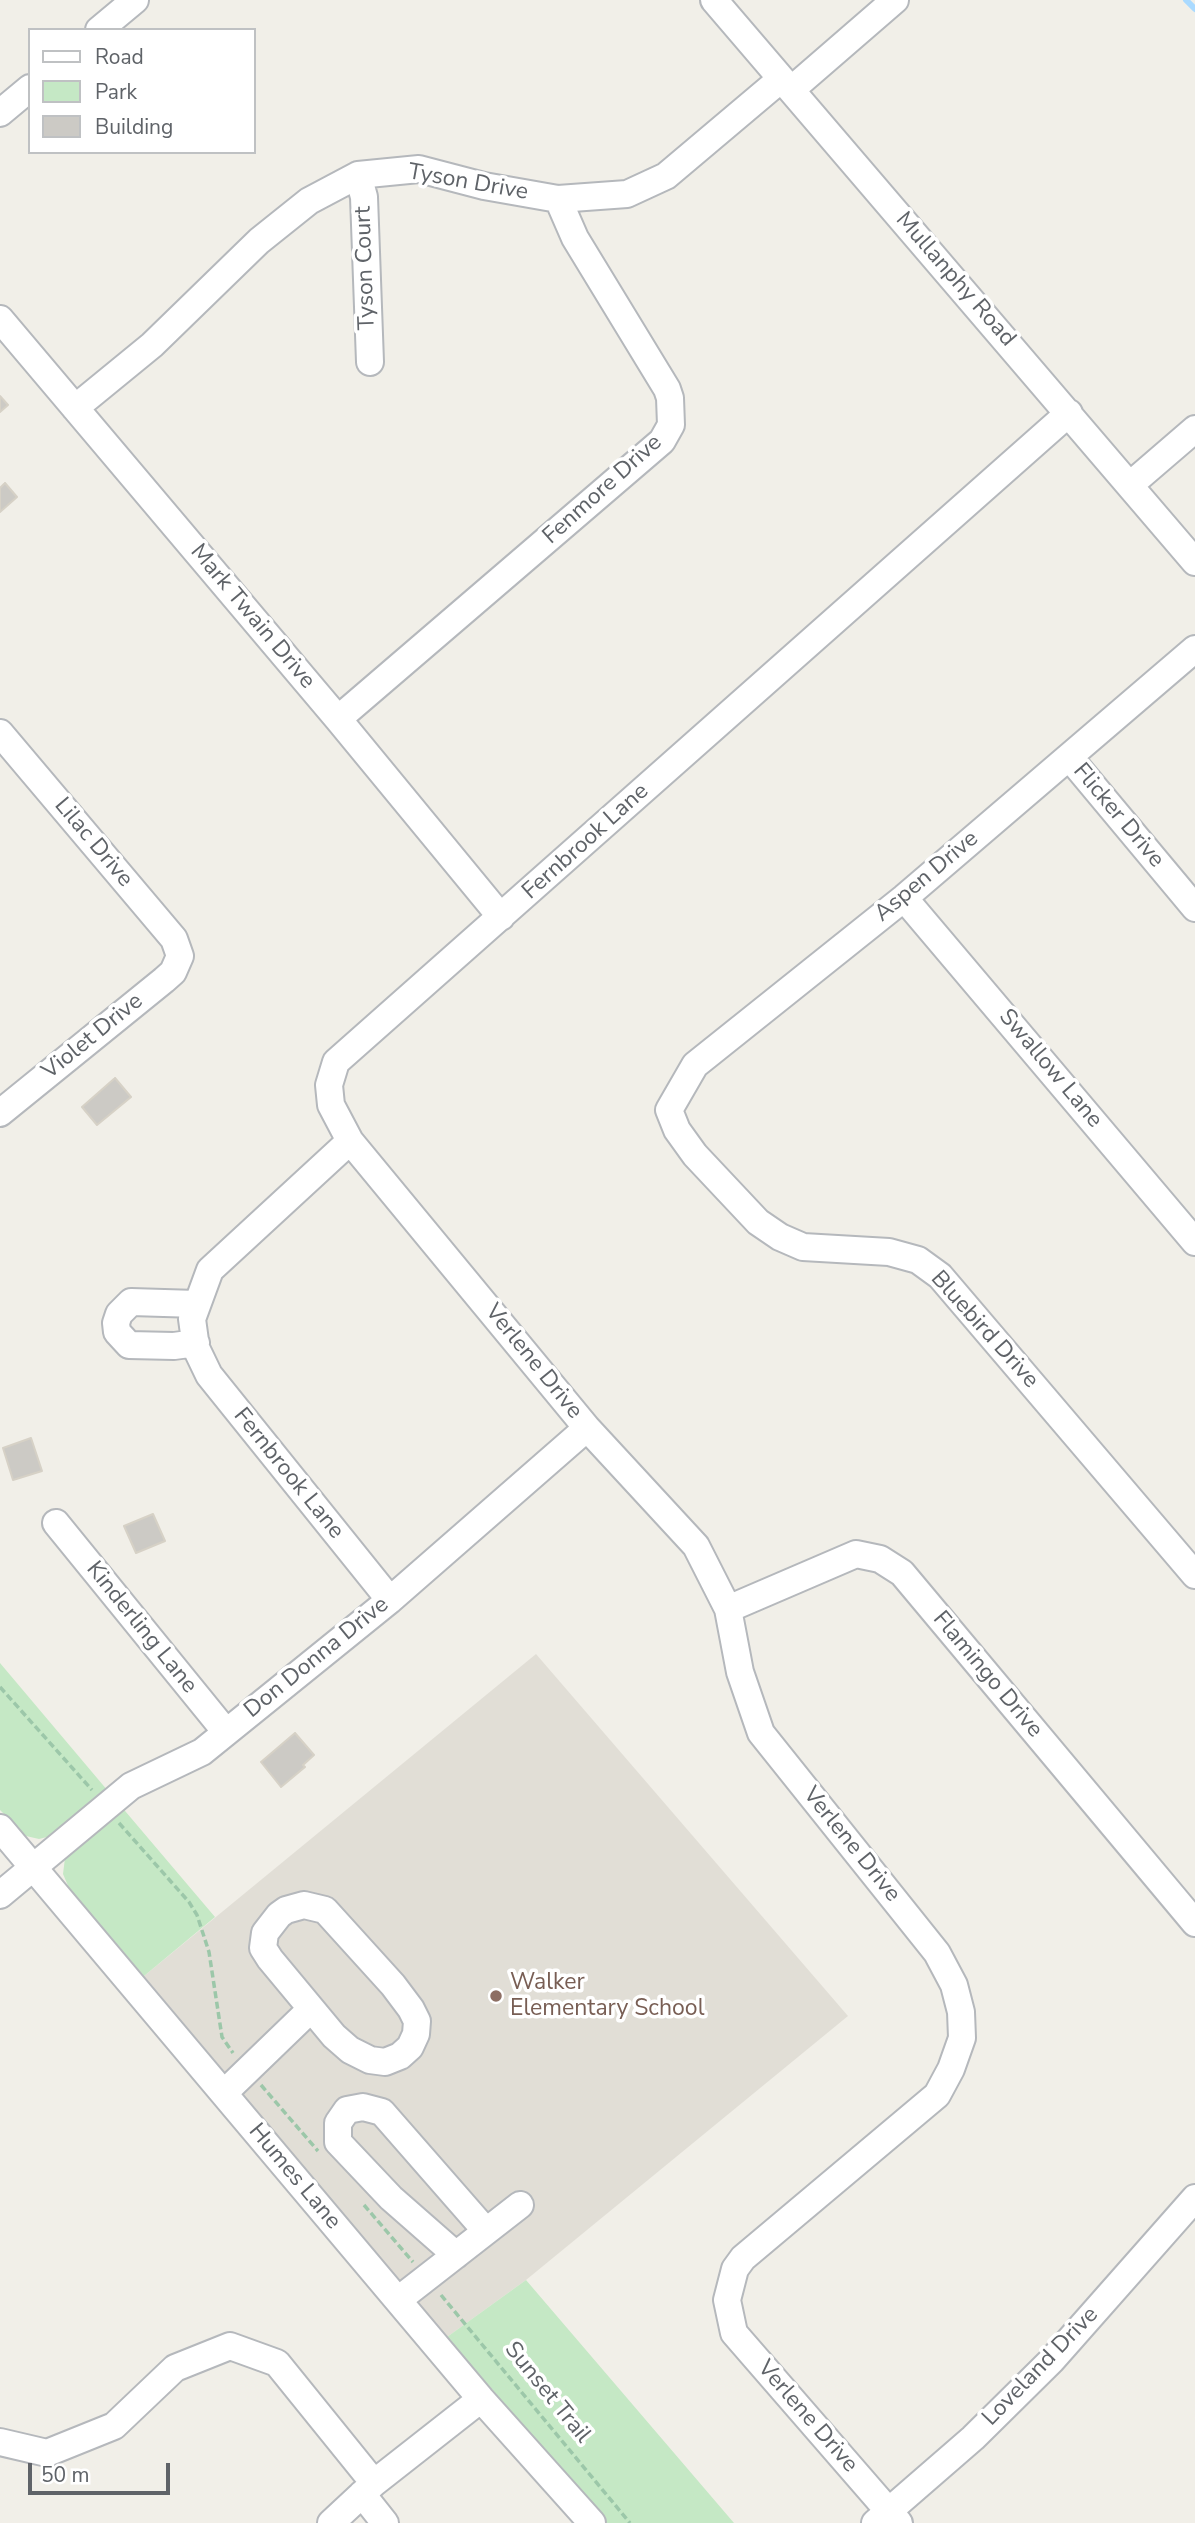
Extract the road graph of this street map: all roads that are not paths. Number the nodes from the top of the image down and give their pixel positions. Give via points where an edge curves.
1 (135, 0) edge
2 (714, 0) edge
3 (895, 0) edge
4 (101, 28) edge
5 (786, 85) junction
6 (28, 90) edge
7 (0, 113) edge
8 (358, 175) junction
9 (558, 199) junction
10 (0, 319) edge
11 (370, 362) dead end
12 (75, 408) junction
13 (1069, 413) junction
14 (1195, 429) edge
15 (1130, 485) junction
16 (1195, 562) edge
17 (1195, 649) edge
18 (338, 719) junction
19 (0, 733) edge
20 (1069, 757) junction
21 (904, 898) junction
22 (1195, 908) edge
23 (501, 917) junction
24 (180, 956) joint
25 (669, 1110) joint
26 (0, 1113) edge
27 (350, 1141) junction
28 (1195, 1241) edge
29 (197, 1304) junction
30 (196, 1343) junction
31 (587, 1428) junction
32 (56, 1523) dead end
33 (1195, 1575) edge
34 (390, 1600) junction
35 (727, 1609) junction
36 (226, 1732) junction
37 (0, 1828) edge
38 (33, 1867) junction
39 (0, 1895) edge
40 (1195, 1923) edge
41 (311, 2009) junction
42 (224, 2093) junction
43 (1195, 2198) edge
44 (520, 2205) dead end
45 (486, 2231) junction
46 (456, 2255) junction
47 (398, 2300) junction
48 (481, 2399) junction
49 (0, 2442) edge
50 (368, 2489) junction
51 (888, 2519) edge
52 (331, 2523) edge
53 (385, 2523) edge
54 (592, 2523) edge

1 - 4 street
2 - 5 street, Mullanphy Road
3 - 5 street, Tyson Drive
5 - 9 street, Tyson Drive via 666,176 626,194
5 - 13 street, Mullanphy Road
6 - 7 street
8 - 9 street, Tyson Drive via 419,169
8 - 11 street, Tyson Court via 364,197
8 - 12 street, Tyson Drive via 309,201 269,233 152,345
9 - 18 street, Fenmore Drive via 575,238 667,389 671,425 662,441
10 - 12 street, Mark Twain Drive
12 - 18 street, Mark Twain Drive
13 - 15 street, Mullanphy Road
13 - 23 street, Fernbrook Lane
14 - 15 street
15 - 16 street, Mullanphy Road
17 - 20 street, Aspen Drive
18 - 23 street, Mark Twain Drive
19 - 24 street, Lilac Drive via 174,939
20 - 21 street, Aspen Drive
20 - 22 street, Flicker Drive
21 - 25 street, Aspen Drive via 695,1065
21 - 28 street, Swallow Lane
23 - 27 street, Fernbrook Lane via 336,1062 329,1085 331,1105
24 - 26 street, Violet Drive via 164,980
25 - 33 street, Bluebird Drive via 695,1156 758,1223 780,1237 803,1247 889,1252 918,1260 940,1276
27 - 29 street, Fernbrook Lane via 210,1270
27 - 31 street, Verlene Drive
29 - 30 street, Fernbrook Lane via 192,1320
29 - 30 street via 131,1302 116,1323 117,1332 129,1345
30 - 34 street, Fernbrook Lane via 209,1375
31 - 34 street, Don Donna Drive
31 - 35 street, Verlene Drive via 696,1546
32 - 36 street, Kinderling Lane
34 - 36 street, Don Donna Drive
35 - 40 street, Flamingo Drive via 856,1554 880,1559 902,1573
35 - 51 street, Verlene Drive via 740,1672 761,1733 937,1953 954,1985 961,2012 962,2038 937,2095 743,2258 735,2269 727,2300 734,2333
36 - 38 street, Don Donna Drive via 202,1752 131,1786
37 - 38 street, Humes Lane
38 - 39 street, Don Donna Drive
38 - 42 street, Humes Lane
41 - 41 street via 342,2043 370,2060 386,2062 400,2056 416,2034 417,2021 393,1985 326,1910 304,1906 279,1915 265,1933 263,1948
41 - 42 street
42 - 47 street, Humes Lane
43 - 51 street, Loveland Drive via 1052,2360
44 - 45 street
45 - 46 street
45 - 46 street via 382,2112 363,2106 347,2110 338,2123 338,2142 391,2198
46 - 47 street
47 - 48 street, Humes Lane
48 - 50 street
48 - 54 street, Humes Lane
49 - 50 street via 47,2453 114,2426 175,2368 230,2346 277,2363
50 - 52 street
50 - 53 street

